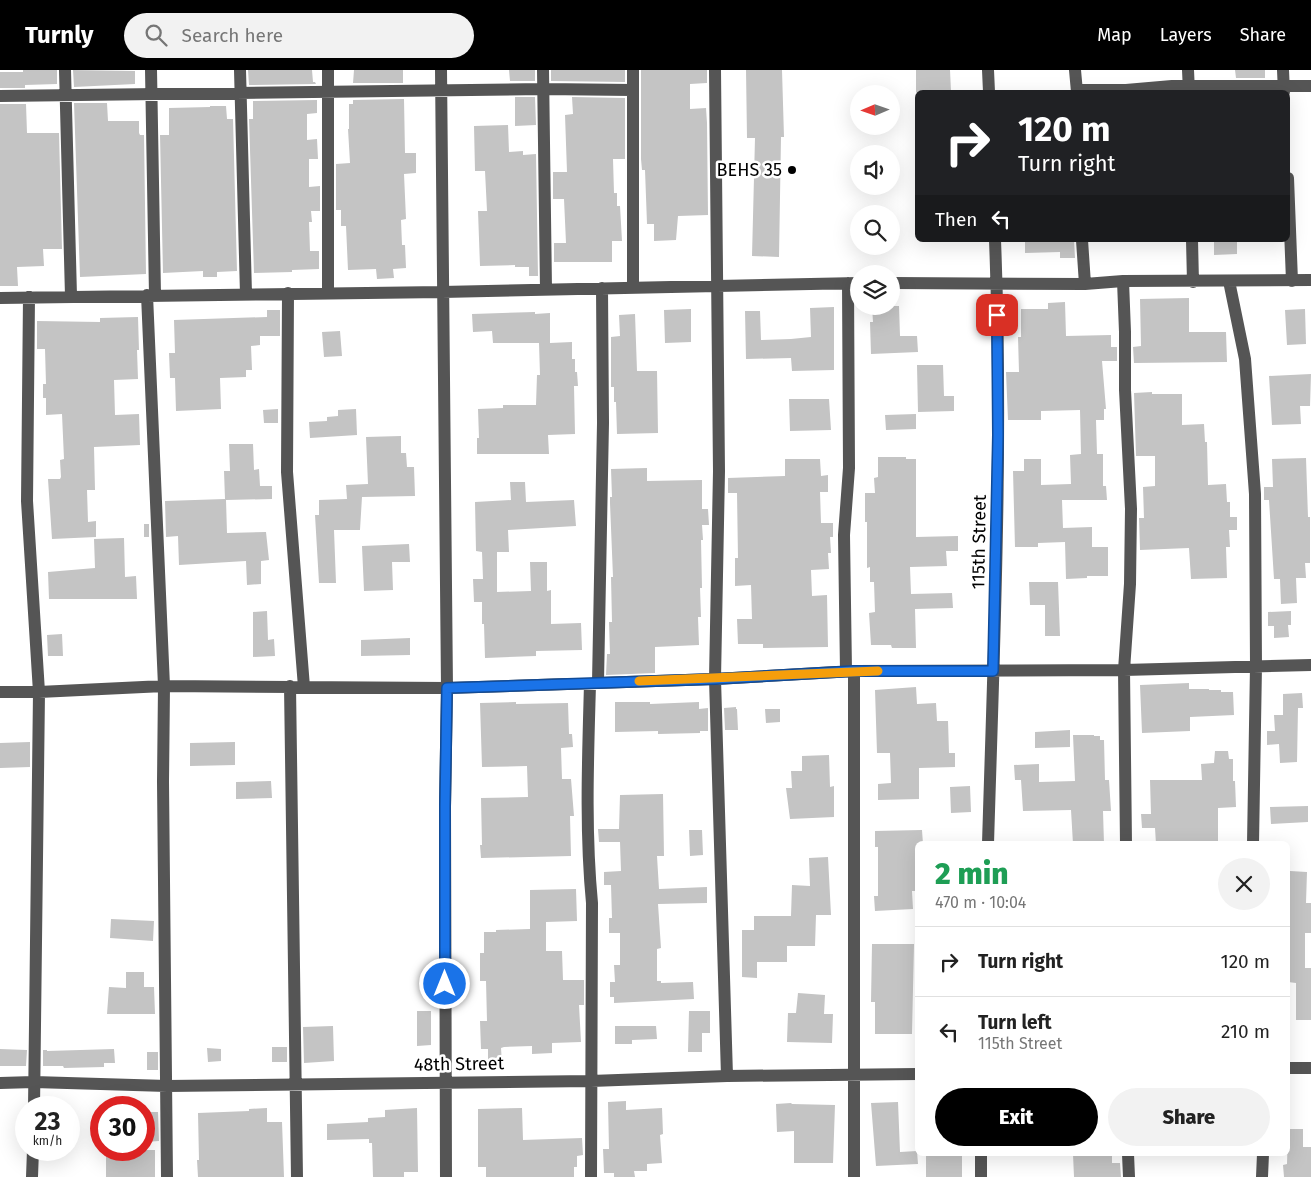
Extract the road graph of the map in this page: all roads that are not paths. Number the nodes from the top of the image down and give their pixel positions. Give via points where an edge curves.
1 (64, 70) edge
2 (151, 70) edge
3 (240, 70) edge
4 (328, 70) edge
5 (441, 70) edge
6 (543, 70) edge
7 (632, 70) edge
8 (714, 70) edge
9 (988, 70) edge
10 (1075, 70) edge
11 (1188, 70) edge
12 (1283, 70) edge
13 (1311, 86) edge
14 (1189, 89) edge
15 (1284, 89) edge
16 (543, 90) junction
17 (632, 90) junction
18 (989, 90) edge
19 (1077, 90) edge
20 (1126, 90) edge
21 (328, 92) junction
22 (441, 92) junction
23 (152, 94) junction
24 (241, 94) junction
25 (0, 96) edge
26 (65, 96) junction
27 (1290, 230) edge
28 (995, 242) edge
29 (1082, 242) edge
30 (1192, 242) edge
31 (1311, 280) edge
32 (1123, 281) junction
33 (1229, 281) junction
34 (1292, 281) junction
35 (1193, 282) junction
36 (850, 283) edge
37 (900, 283) edge
38 (996, 283) junction
39 (1084, 284) junction
40 (717, 286) junction
41 (602, 288) junction
42 (633, 288) junction
43 (546, 290) junction
44 (442, 292) junction
45 (328, 293) junction
46 (246, 294) junction
47 (288, 294) junction
48 (151, 295) junction
49 (71, 296) junction
50 (0, 298) edge
51 (29, 298) junction
52 (853, 315) edge
53 (1311, 664) edge
54 (1256, 666) junction
55 (1124, 670) junction
56 (850, 671) junction
57 (993, 671) junction
58 (715, 679) junction
59 (594, 683) junction
60 (164, 686) junction
61 (290, 686) junction
62 (304, 687) junction
63 (447, 688) junction
64 (0, 692) edge
65 (39, 692) junction
66 (988, 841) edge
67 (1126, 841) edge
68 (1254, 841) edge
69 (1290, 1068) edge
70 (1311, 1068) edge
71 (853, 1074) junction
72 (915, 1074) edge
73 (728, 1076) junction
74 (445, 1081) junction
75 (591, 1081) junction
76 (34, 1082) junction
77 (0, 1083) edge
78 (295, 1084) junction
79 (167, 1086) junction
80 (34, 1096) edge
81 (981, 1156) edge
82 (1128, 1156) edge
83 (1262, 1156) edge
84 (33, 1161) edge
85 (32, 1177) edge
86 (167, 1177) edge
87 (297, 1177) edge
88 (446, 1177) edge
89 (591, 1177) edge
90 (854, 1177) edge
91 (981, 1177) edge
92 (1128, 1177) edge
93 (1262, 1177) edge

1 - 26 street
2 - 23 street
3 - 24 street
4 - 21 street
5 - 22 street
6 - 16 street
7 - 17 street
8 - 40 street
9 - 18 street
10 - 19 street
11 - 14 street
12 - 15 street
13 - 15 street
14 - 15 street
14 - 20 street
16 - 17 street
16 - 22 street
16 - 43 street
17 - 42 street
21 - 22 street
21 - 24 street
21 - 45 street
22 - 44 street
23 - 24 street
23 - 26 street
23 - 48 street
24 - 46 street
25 - 26 street
26 - 49 street
27 - 34 street
28 - 38 street, 115th Street
29 - 39 street
30 - 35 street
31 - 34 street
32 - 35 street
32 - 39 street
32 - 55 street via 1130,509 1130,584
33 - 34 street
33 - 35 street
33 - 54 street via 1245,359 1255,494
36 - 40 street
37 - 38 street
38 - 39 street
38 - 57 street, 115th Street via 998,408
40 - 42 street
40 - 58 street via 719,505
41 - 42 street
41 - 43 street
41 - 59 street via 603,423
43 - 44 street
44 - 45 street
44 - 63 street
45 - 47 street
46 - 47 street
46 - 48 street
47 - 62 street via 287,472
48 - 49 street
48 - 60 street
49 - 51 street
50 - 51 street
51 - 65 street via 27,501
52 - 56 street via 844,535
53 - 54 street
54 - 55 street
54 - 68 street
55 - 57 street
55 - 67 street
56 - 57 street
56 - 58 street
56 - 71 street
57 - 66 street, 115th Street
58 - 59 street
58 - 73 street
59 - 63 street
59 - 75 street via 587,802 592,903
60 - 61 street
60 - 65 street
60 - 79 street
61 - 62 street
61 - 78 street
62 - 63 street
63 - 74 street
64 - 65 street
65 - 76 street
69 - 70 street
71 - 72 street, 48th Street
71 - 73 street, 48th Street
71 - 90 street
73 - 75 street, 48th Street
74 - 75 street, 48th Street
74 - 78 street, 48th Street
74 - 88 street
75 - 89 street
76 - 77 street, 48th Street
76 - 79 street, 48th Street
76 - 80 street
78 - 79 street, 48th Street
78 - 87 street
79 - 86 street
81 - 91 street
82 - 92 street
83 - 93 street
84 - 85 street

